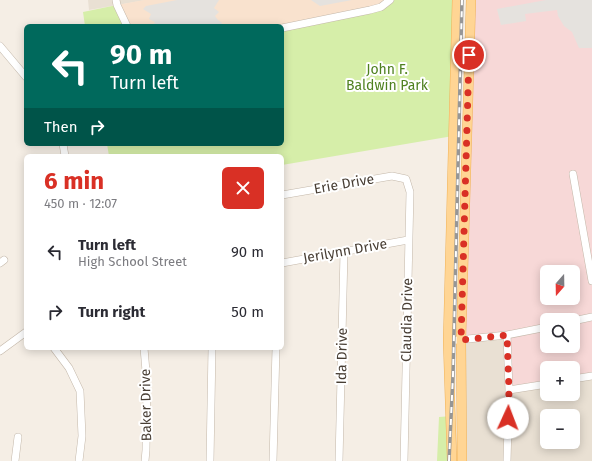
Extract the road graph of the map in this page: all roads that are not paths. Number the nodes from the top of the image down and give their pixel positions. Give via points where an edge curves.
1 (116, 0) edge
2 (390, 0) edge
3 (457, 0) edge
4 (471, 0) edge
5 (127, 24) edge
6 (284, 28) edge
7 (0, 46) edge
8 (24, 75) edge
9 (455, 95) junction
10 (468, 97) junction
11 (573, 174) dead end
12 (406, 179) joint
13 (284, 195) edge
14 (408, 240) junction
15 (344, 252) junction
16 (284, 263) edge
17 (592, 281) edge
18 (592, 318) edge
19 (580, 320) edge
20 (540, 328) edge
21 (24, 333) edge
22 (507, 335) junction
23 (461, 340) junction
24 (448, 341) junction
25 (56, 350) edge
26 (144, 350) edge
27 (212, 350) edge
28 (276, 350) edge
29 (0, 351) edge
30 (592, 376) edge
31 (580, 378) edge
32 (540, 385) edge
33 (509, 390) junction
34 (18, 437) dead end
35 (15, 461) edge
36 (79, 461) edge
37 (145, 461) edge
38 (210, 461) edge
39 (273, 461) edge
40 (339, 461) edge
41 (404, 461) edge
42 (452, 461) edge
43 (462, 461) edge
44 (507, 461) edge

1 - 5 street via 116,5
2 - 6 street via 381,7 370,10
3 - 9 main road
4 - 10 main road
7 - 8 street
9 - 10 main road
9 - 24 main road
10 - 23 main road
11 - 17 street
12 - 13 street, Erie Drive via 392,176
12 - 14 street, Claudia Drive via 410,192
14 - 15 street, Jerilynn Drive
14 - 41 street, Claudia Drive
15 - 16 street, Jerilynn Drive
15 - 40 street, Ida Drive
18 - 19 street
20 - 22 street
21 - 29 street
22 - 23 street
22 - 33 street
23 - 24 street
23 - 43 main road
24 - 42 main road
25 - 36 street via 70,368 80,391 82,436
26 - 37 street, Baker Drive via 147,383
27 - 38 street
28 - 39 street
30 - 31 street
32 - 33 street
33 - 44 street
34 - 35 street

